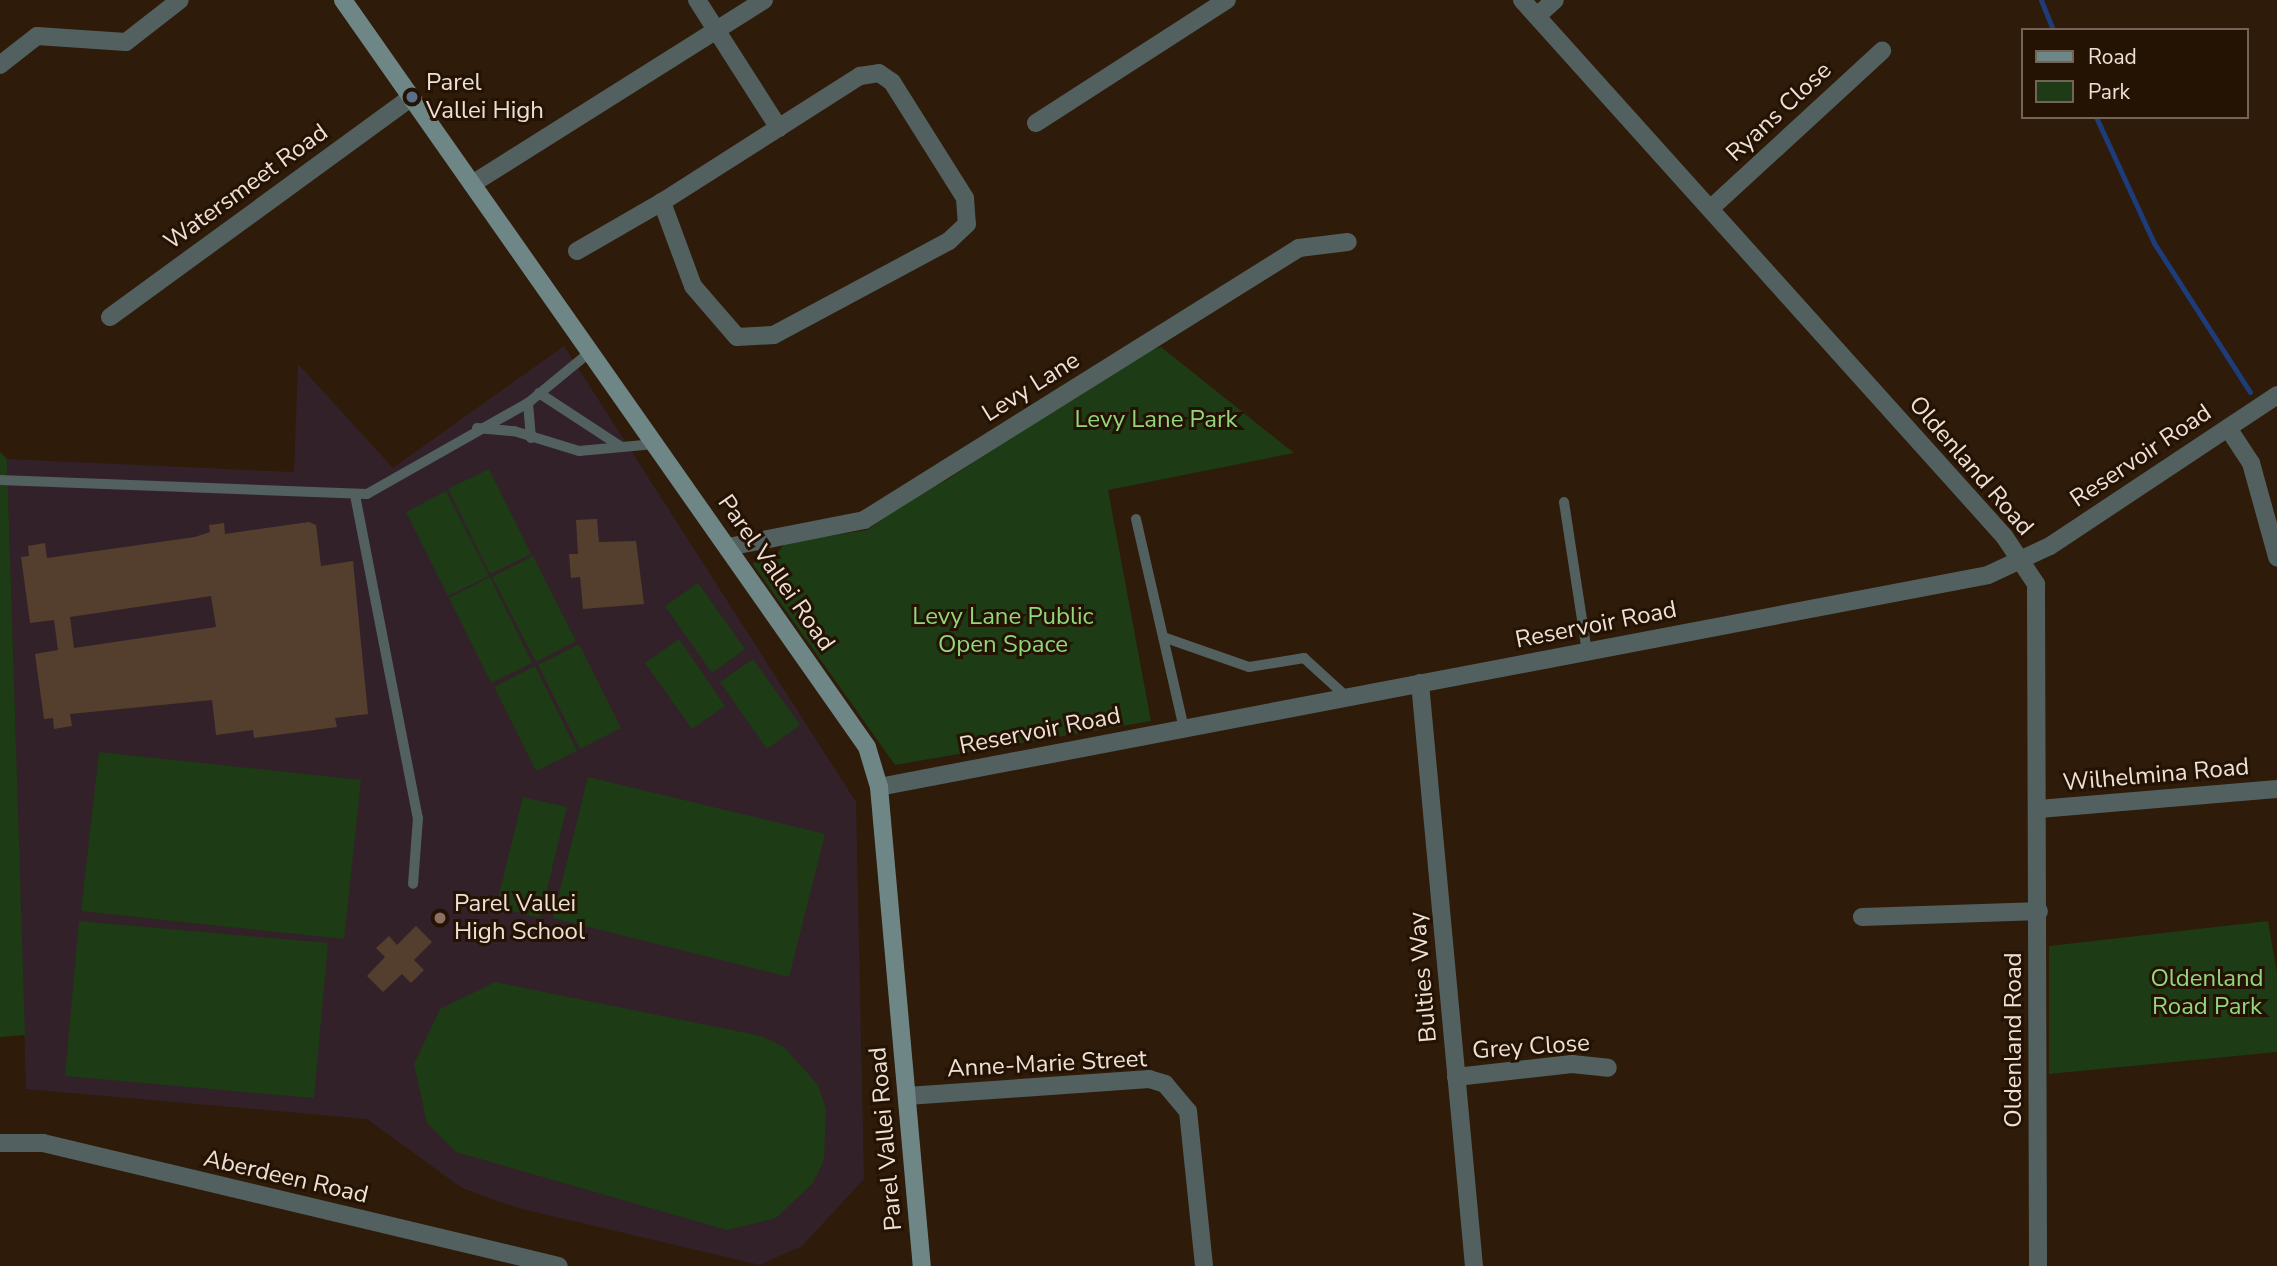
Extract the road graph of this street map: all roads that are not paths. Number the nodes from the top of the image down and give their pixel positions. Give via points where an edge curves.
1 (180, 0) edge
2 (343, 0) edge
3 (698, 0) edge
4 (764, 0) edge
5 (1227, 0) edge
6 (1522, 0) edge
7 (1555, 0) edge
8 (1537, 16) junction
9 (716, 30) junction
10 (1882, 51) dead end
11 (0, 65) edge
12 (412, 97) junction
13 (1036, 123) dead end
14 (779, 128) junction
15 (472, 184) junction
16 (662, 202) junction
17 (1710, 209) junction
18 (1348, 242) dead end
19 (577, 251) dead end
20 (110, 317) dead end
21 (590, 352) junction
22 (539, 393) junction
23 (2277, 395) edge
24 (528, 403) junction
25 (475, 428) junction
26 (2228, 428) junction
27 (531, 439) junction
28 (655, 444) junction
29 (620, 446) junction
30 (0, 480) edge
31 (355, 495) junction
32 (1564, 502) dead end
33 (1136, 519) dead end
34 (728, 547) junction
35 (2277, 557) edge
36 (2020, 560) junction
37 (1163, 637) junction
38 (1587, 652) junction
39 (1420, 683) junction
40 (1348, 698) junction
41 (1184, 729) junction
42 (879, 787) junction
43 (2277, 789) edge
44 (2039, 809) junction
45 (413, 884) dead end
46 (2039, 911) junction
47 (1862, 917) dead end
48 (1608, 1068) dead end
49 (1457, 1077) junction
50 (907, 1096) junction
51 (0, 1143) edge
52 (559, 1266) edge
53 (922, 1266) edge
54 (1204, 1266) edge
55 (1474, 1266) edge
56 (2038, 1266) edge

1 - 11 street via 126,42 37,36
2 - 12 street, Parel Vallei Road
3 - 9 street
4 - 9 street
5 - 13 street
6 - 8 street, Oldenland Road
7 - 8 street
8 - 17 street, Oldenland Road
9 - 14 street
9 - 15 street
10 - 17 street, Ryans Close
12 - 15 street, Parel Vallei Road
12 - 20 street, Watersmeet Road
14 - 16 street
14 - 16 street via 860,76 885,76 965,198 967,224 949,242 774,335 750,341 732,334 700,298
15 - 21 street, Parel Vallei Road
16 - 19 street
17 - 36 street, Oldenland Road
18 - 34 street, Levy Lane via 1299,248 864,520
21 - 22 lane
21 - 28 street, Parel Vallei Road
22 - 24 lane
22 - 29 lane
23 - 26 street, Reservoir Road
24 - 25 lane
24 - 27 lane
25 - 27 lane
25 - 31 lane via 388,486
26 - 35 street via 2251,463
26 - 36 street, Reservoir Road
27 - 29 lane via 579,451
28 - 29 lane
28 - 34 street, Parel Vallei Road
30 - 31 lane
31 - 45 lane via 418,818
32 - 38 lane
33 - 37 lane
34 - 42 street, Parel Vallei Road via 857,730
36 - 38 street, Reservoir Road via 1988,575
36 - 44 street, Oldenland Road via 2039,598
37 - 40 lane via 1249,667 1304,658
37 - 41 lane
38 - 39 street, Reservoir Road
39 - 40 street, Reservoir Road
39 - 49 street, Bulties Way
40 - 41 street, Reservoir Road
41 - 42 street, Reservoir Road
42 - 50 street, Parel Vallei Road
43 - 44 street, Wilhelmina Road
44 - 46 street, Oldenland Road
46 - 47 street
46 - 56 street, Oldenland Road
48 - 49 street, Grey Close via 1572,1064
49 - 55 street, Bulties Way
50 - 53 street, Parel Vallei Road
50 - 54 street, Anne-Marie Street via 1149,1079 1165,1084 1188,1111
51 - 52 street, Aberdeen Road via 43,1143

